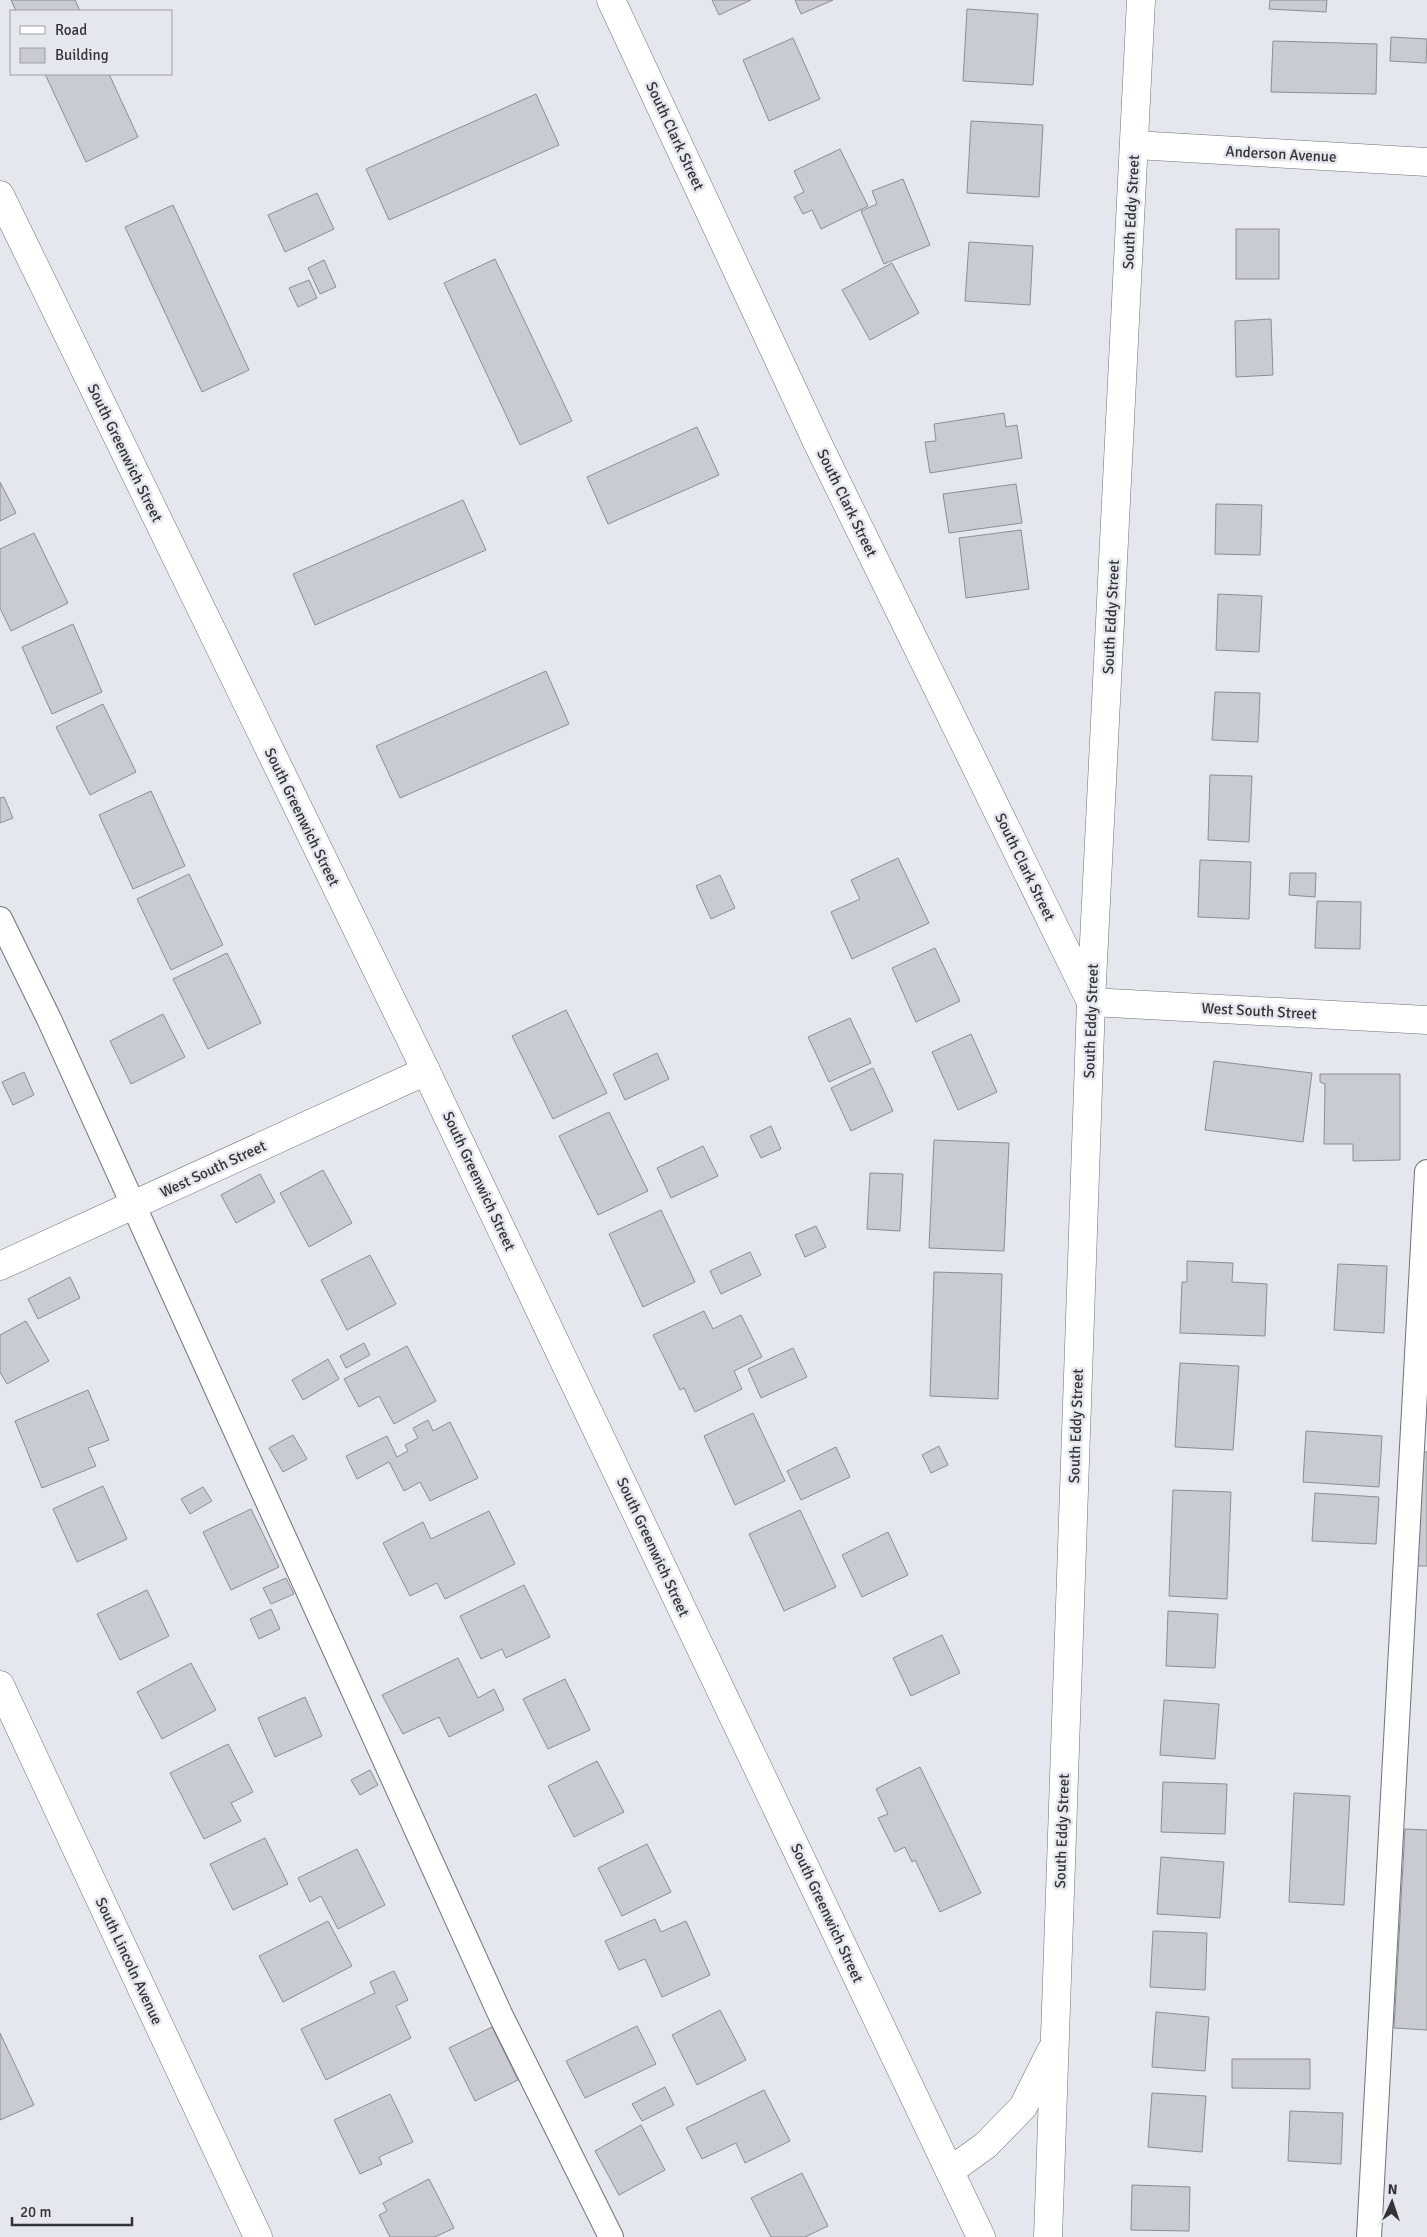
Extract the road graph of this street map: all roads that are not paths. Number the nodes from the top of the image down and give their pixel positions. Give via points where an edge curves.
1 (611, 0) edge
2 (1141, 0) edge
3 (1134, 145) junction
4 (1427, 162) edge
5 (0, 195) edge
6 (0, 919) edge
7 (1091, 1002) junction
8 (1427, 1020) edge
9 (426, 1071) junction
10 (1427, 1172) edge
11 (133, 1205) junction
12 (0, 1266) edge
13 (0, 1684) edge
14 (1055, 2043) junction
15 (950, 2171) junction
16 (258, 2237) edge
17 (611, 2237) edge
18 (981, 2237) edge
19 (1048, 2237) edge
20 (1369, 2237) edge

1 - 7 street, South Clark Street via 818,444
2 - 3 street, South Eddy Street
3 - 4 street, Anderson Avenue
3 - 7 street, South Eddy Street
5 - 9 street, South Greenwich Street
6 - 11 lane
7 - 8 street, West South Street
7 - 14 street, South Eddy Street
9 - 11 street, West South Street
9 - 15 street, South Greenwich Street
10 - 20 lane
11 - 12 street, West South Street
11 - 17 lane via 500,2014
13 - 16 street, South Lincoln Avenue
14 - 15 street, South Eddy Street via 1022,2107 986,2145
14 - 19 street, South Eddy Street
15 - 18 street

